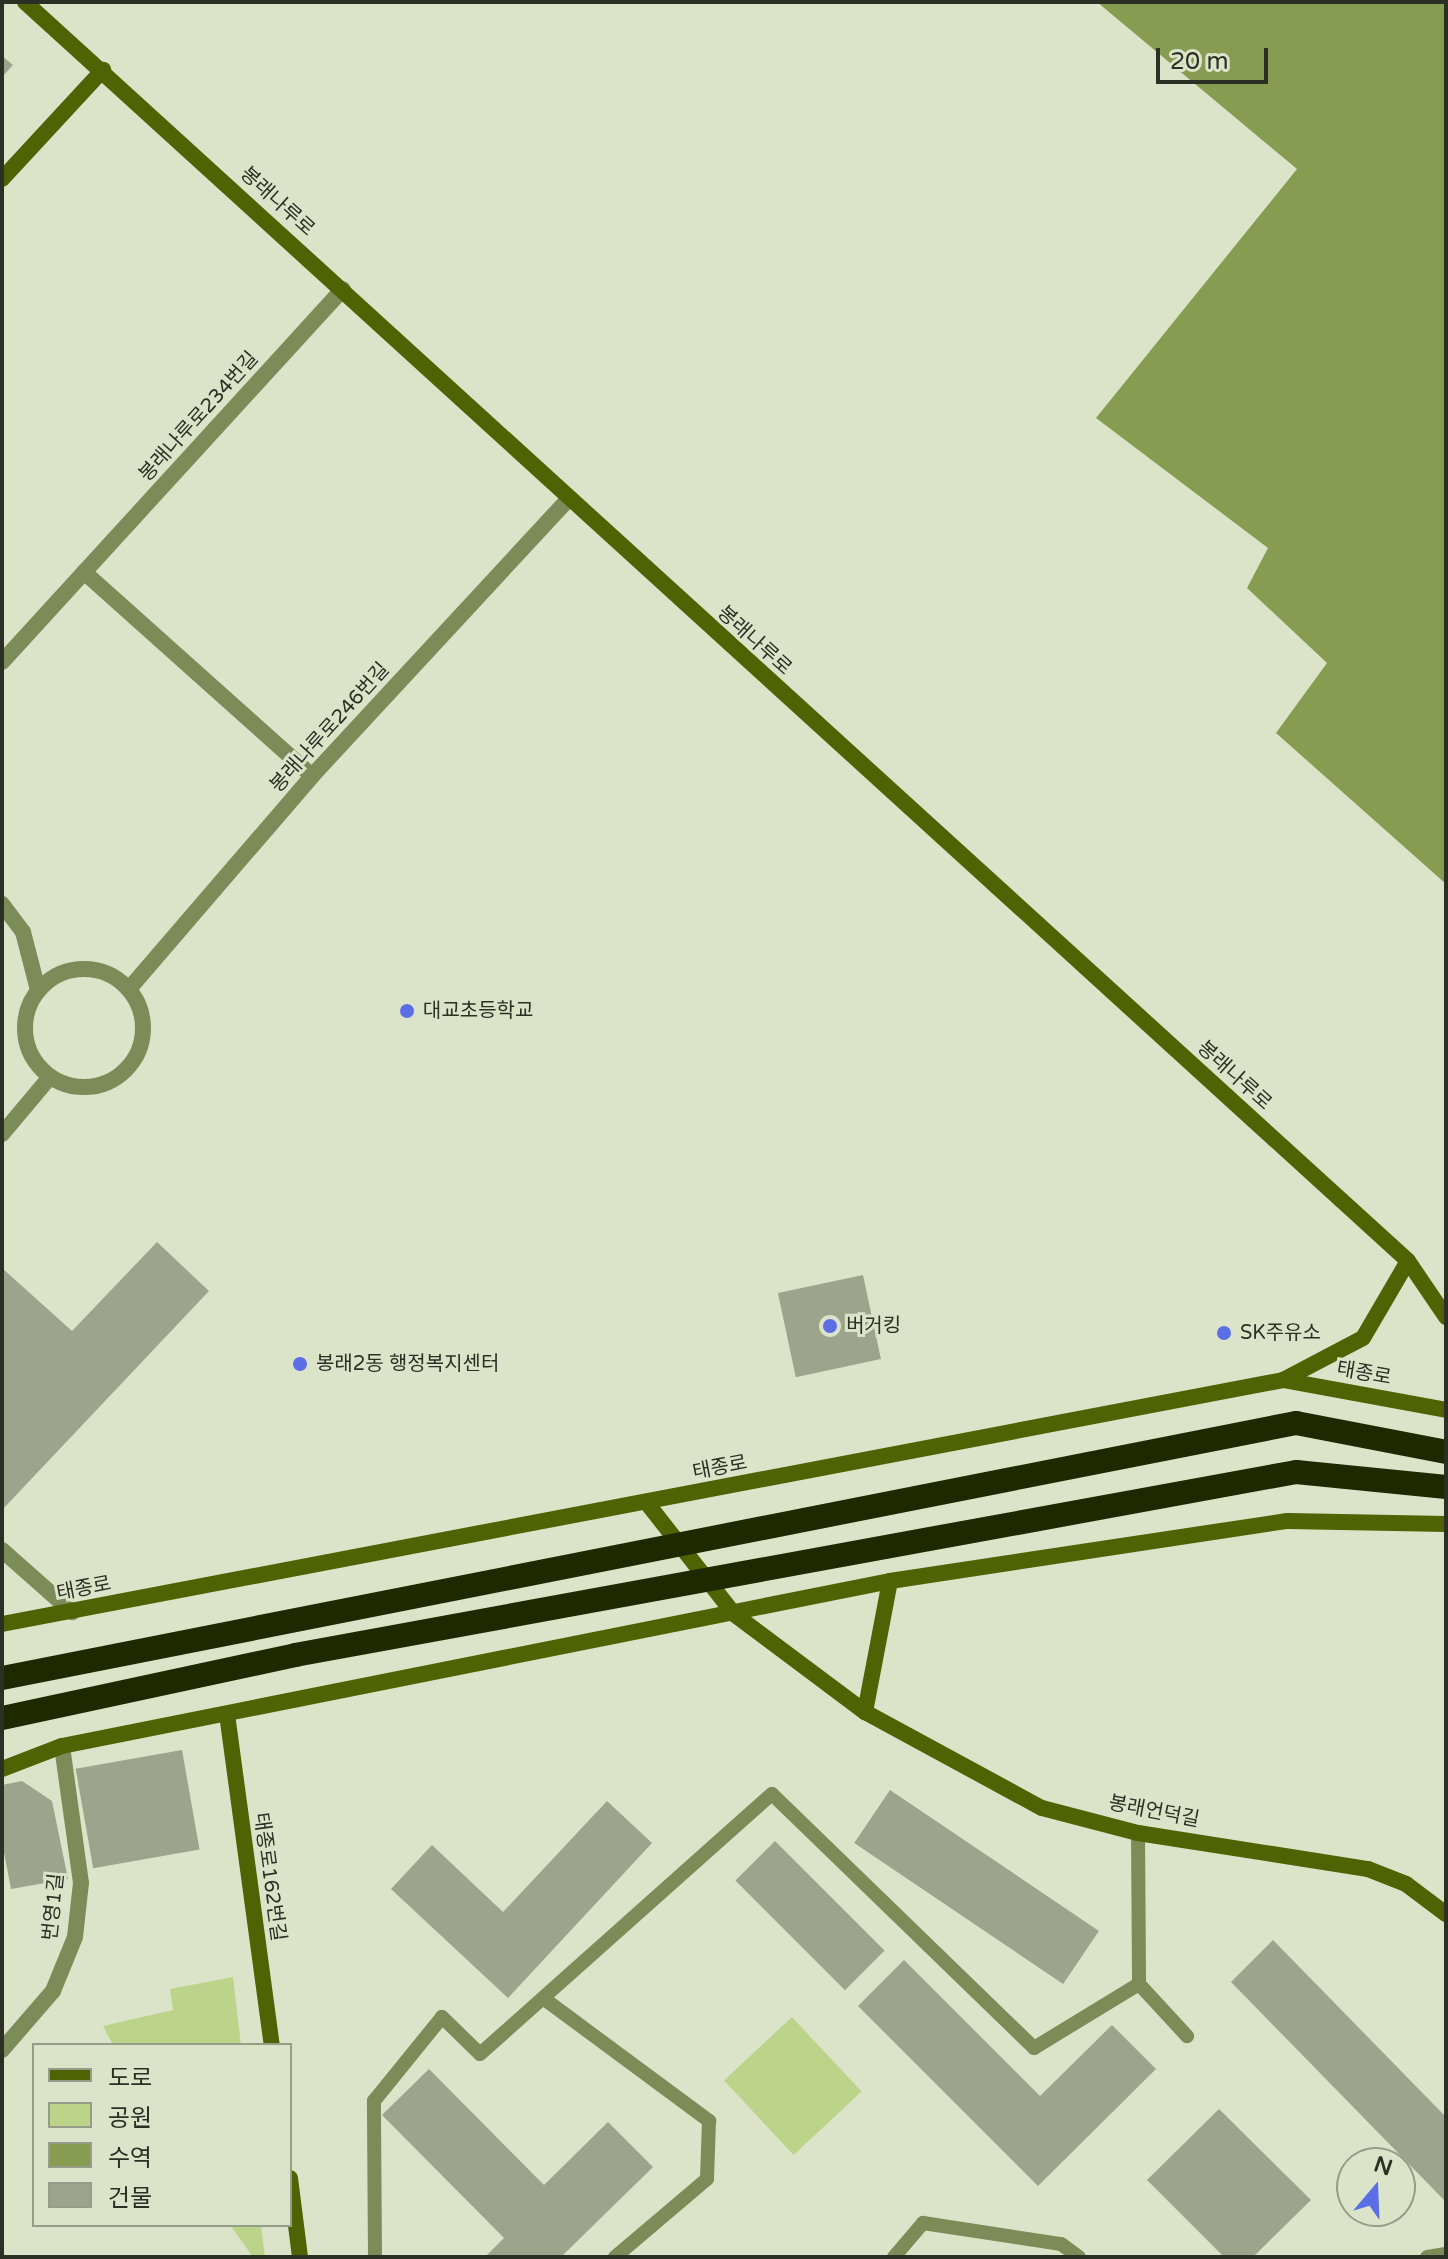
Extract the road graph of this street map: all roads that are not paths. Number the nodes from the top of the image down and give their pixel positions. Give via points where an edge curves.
1 (25, 2) edge
2 (103, 70) junction
3 (2, 179) edge
4 (343, 289) junction
5 (568, 500) junction
6 (84, 572) junction
7 (2, 662) edge
8 (312, 776) junction
9 (2, 904) edge
10 (129, 989) junction
11 (38, 990) junction
12 (50, 1077) junction
13 (2, 1134) edge
14 (1408, 1261) junction
15 (1446, 1317) edge
16 (1283, 1380) junction
17 (1446, 1410) edge
18 (1446, 1452) edge
19 (1446, 1487) edge
20 (647, 1503) junction
21 (1446, 1524) edge
22 (2, 1550) edge
23 (890, 1581) junction
24 (72, 1612) junction
25 (734, 1614) junction
26 (2, 1624) edge
27 (2, 1678) edge
28 (865, 1712) junction
29 (227, 1714) junction
30 (2, 1718) edge
31 (62, 1746) junction
32 (2, 1769) edge
33 (1138, 1833) junction
34 (1446, 1914) edge
35 (1139, 1984) junction
36 (543, 1998) junction
37 (1187, 2036) dead end
38 (272, 2043) edge
39 (2, 2050) edge
40 (292, 2194) edge
41 (1446, 2254) edge
42 (300, 2257) edge
43 (375, 2257) edge
44 (615, 2257) edge
45 (894, 2257) edge
46 (1079, 2257) edge
47 (1427, 2257) edge

1 - 2 street, 봉래나루로
2 - 3 street
2 - 4 street, 봉래나루로
4 - 5 street, 봉래나루로
4 - 6 street, 봉래나루로234번길
5 - 8 street, 봉래나루로246번길
5 - 14 street, 봉래나루로
6 - 7 street, 봉래나루로234번길
6 - 8 street
8 - 10 street, 봉래나루로246번길
9 - 11 street via 23,932
10 - 11 street via 113,977 74,970
10 - 12 street via 144,1024 135,1061 122,1075 96,1086 67,1086
11 - 12 street via 24,1026 36,1063
12 - 13 street
14 - 15 street, 봉래나루로
14 - 16 street via 1363,1338
16 - 17 street, 태종로
16 - 20 street, 태종로
18 - 27 highway, bridge via 1296,1423
19 - 30 highway, bridge via 1296,1472 295,1655
20 - 24 street, 태종로
20 - 25 street, 봉래언덕길
21 - 23 street via 1288,1521
22 - 24 street
23 - 25 street
23 - 28 street
24 - 26 street, 태종로
25 - 28 street, 봉래언덕길
25 - 29 street
28 - 33 street, 봉래언덕길 via 1042,1808
29 - 31 street
29 - 38 street, 태종로162번길
31 - 32 street
31 - 39 street, 번영1길 via 81,1883 75,1937 53,1991
33 - 34 street, 봉래언덕길 via 1368,1869 1406,1884
33 - 35 lane
35 - 36 lane via 1034,2048 772,1794
35 - 37 lane
36 - 43 lane via 480,2054 442,2017 374,2101
36 - 44 lane via 709,2121 707,2179
40 - 42 street
41 - 47 lane
45 - 46 lane via 923,2223 1061,2244

